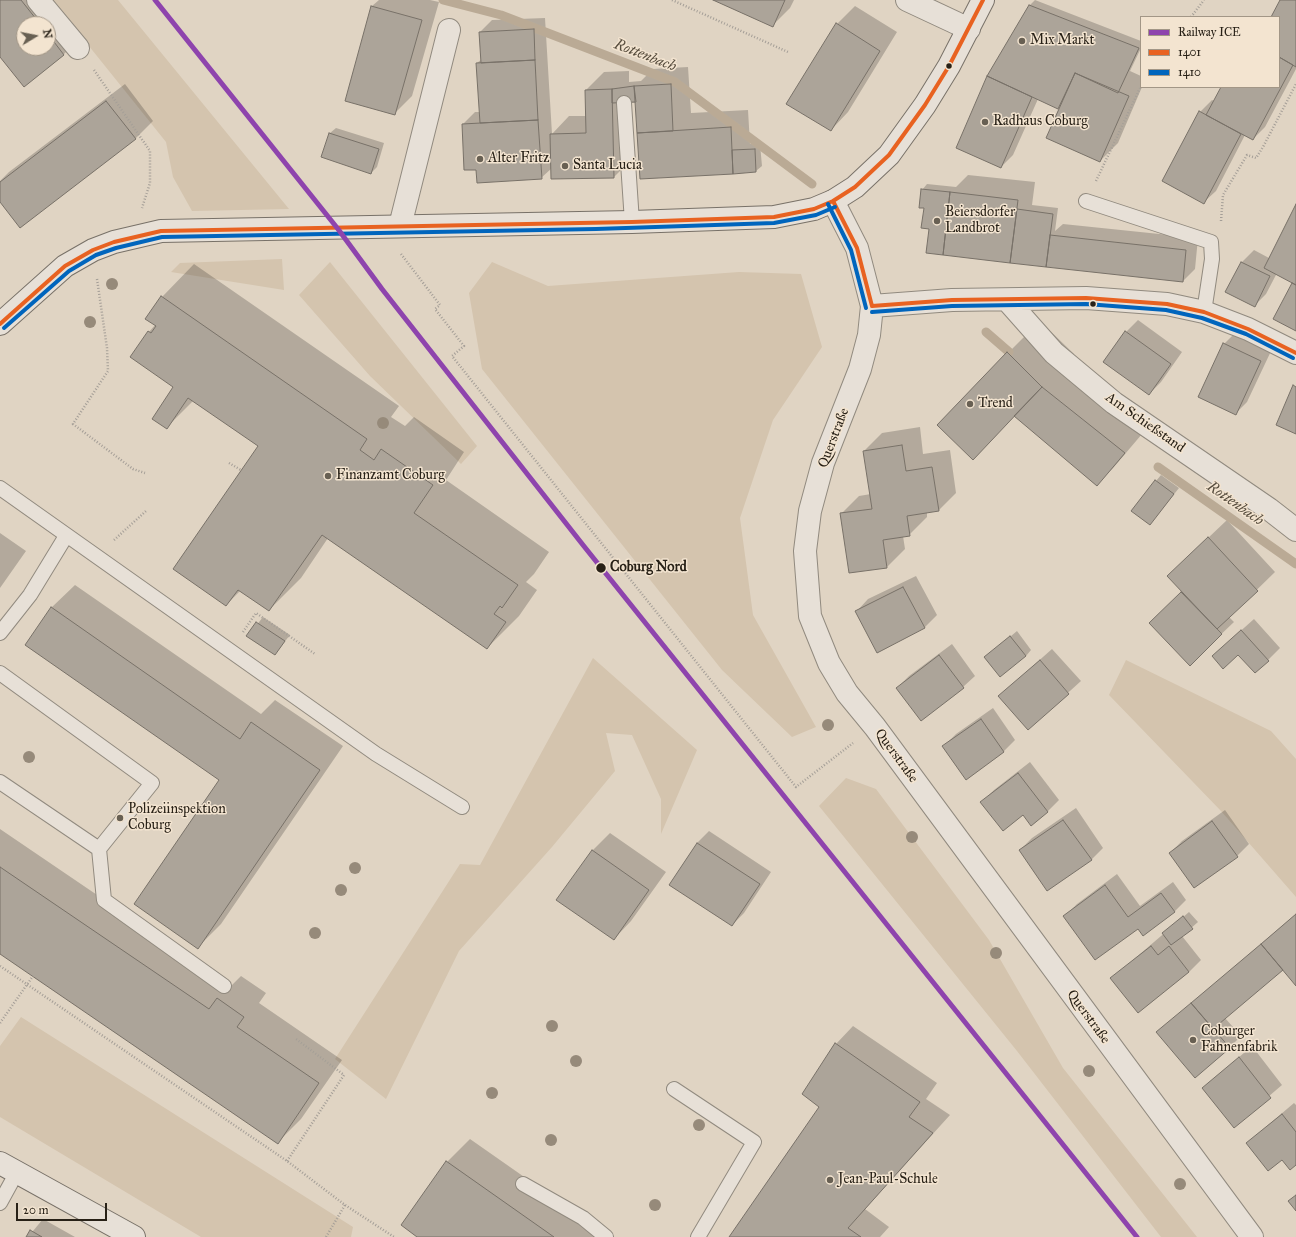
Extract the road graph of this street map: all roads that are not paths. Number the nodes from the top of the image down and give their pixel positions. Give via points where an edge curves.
1 (38, 0) edge
2 (906, 0) edge
3 (983, 0) edge
4 (969, 29) junction
5 (448, 30) dead end
6 (84, 56) road end
7 (624, 103) dead end
8 (833, 201) junction
9 (1086, 201) road end
10 (632, 222) junction
11 (400, 226) junction
12 (1007, 300) junction
13 (872, 306) junction
14 (1204, 312) junction
15 (0, 324) edge
16 (1296, 353) edge
17 (0, 488) edge
18 (1296, 530) edge
19 (66, 536) junction
20 (0, 633) edge
21 (0, 673) edge
22 (0, 782) edge
23 (462, 807) dead end
24 (99, 849) junction
25 (224, 986) dead end
26 (674, 1089) dead end
27 (9, 1168) edge
28 (523, 1184) dead end
29 (0, 1203) edge
30 (134, 1237) edge
31 (606, 1237) edge
32 (698, 1237) edge
33 (1252, 1237) edge

1 - 6 street
2 - 4 street
3 - 4 street
4 - 8 street via 925,105 889,155 855,188
5 - 11 street
7 - 10 lane
8 - 10 street via 814,209 774,217
8 - 13 street, Querstraße via 856,248
9 - 14 lane via 1211,242 1212,259
10 - 11 street
11 - 15 street via 161,232 114,242 92,250 65,266
12 - 13 street via 952,300
12 - 14 street via 1086,298 1167,304
12 - 18 street, Am Schießstand via 1054,353 1114,403 1269,508
13 - 33 street, Querstraße via 869,335 860,370 823,463 810,511 805,551 810,616 829,663 847,693 875,727
14 - 16 street via 1248,329
17 - 19 lane
19 - 20 lane via 30,595
19 - 23 lane via 382,758
21 - 24 lane via 152,783
22 - 24 lane
24 - 25 lane via 104,900
26 - 32 lane via 754,1142
27 - 29 lane
27 - 30 street
28 - 31 lane via 583,1218

